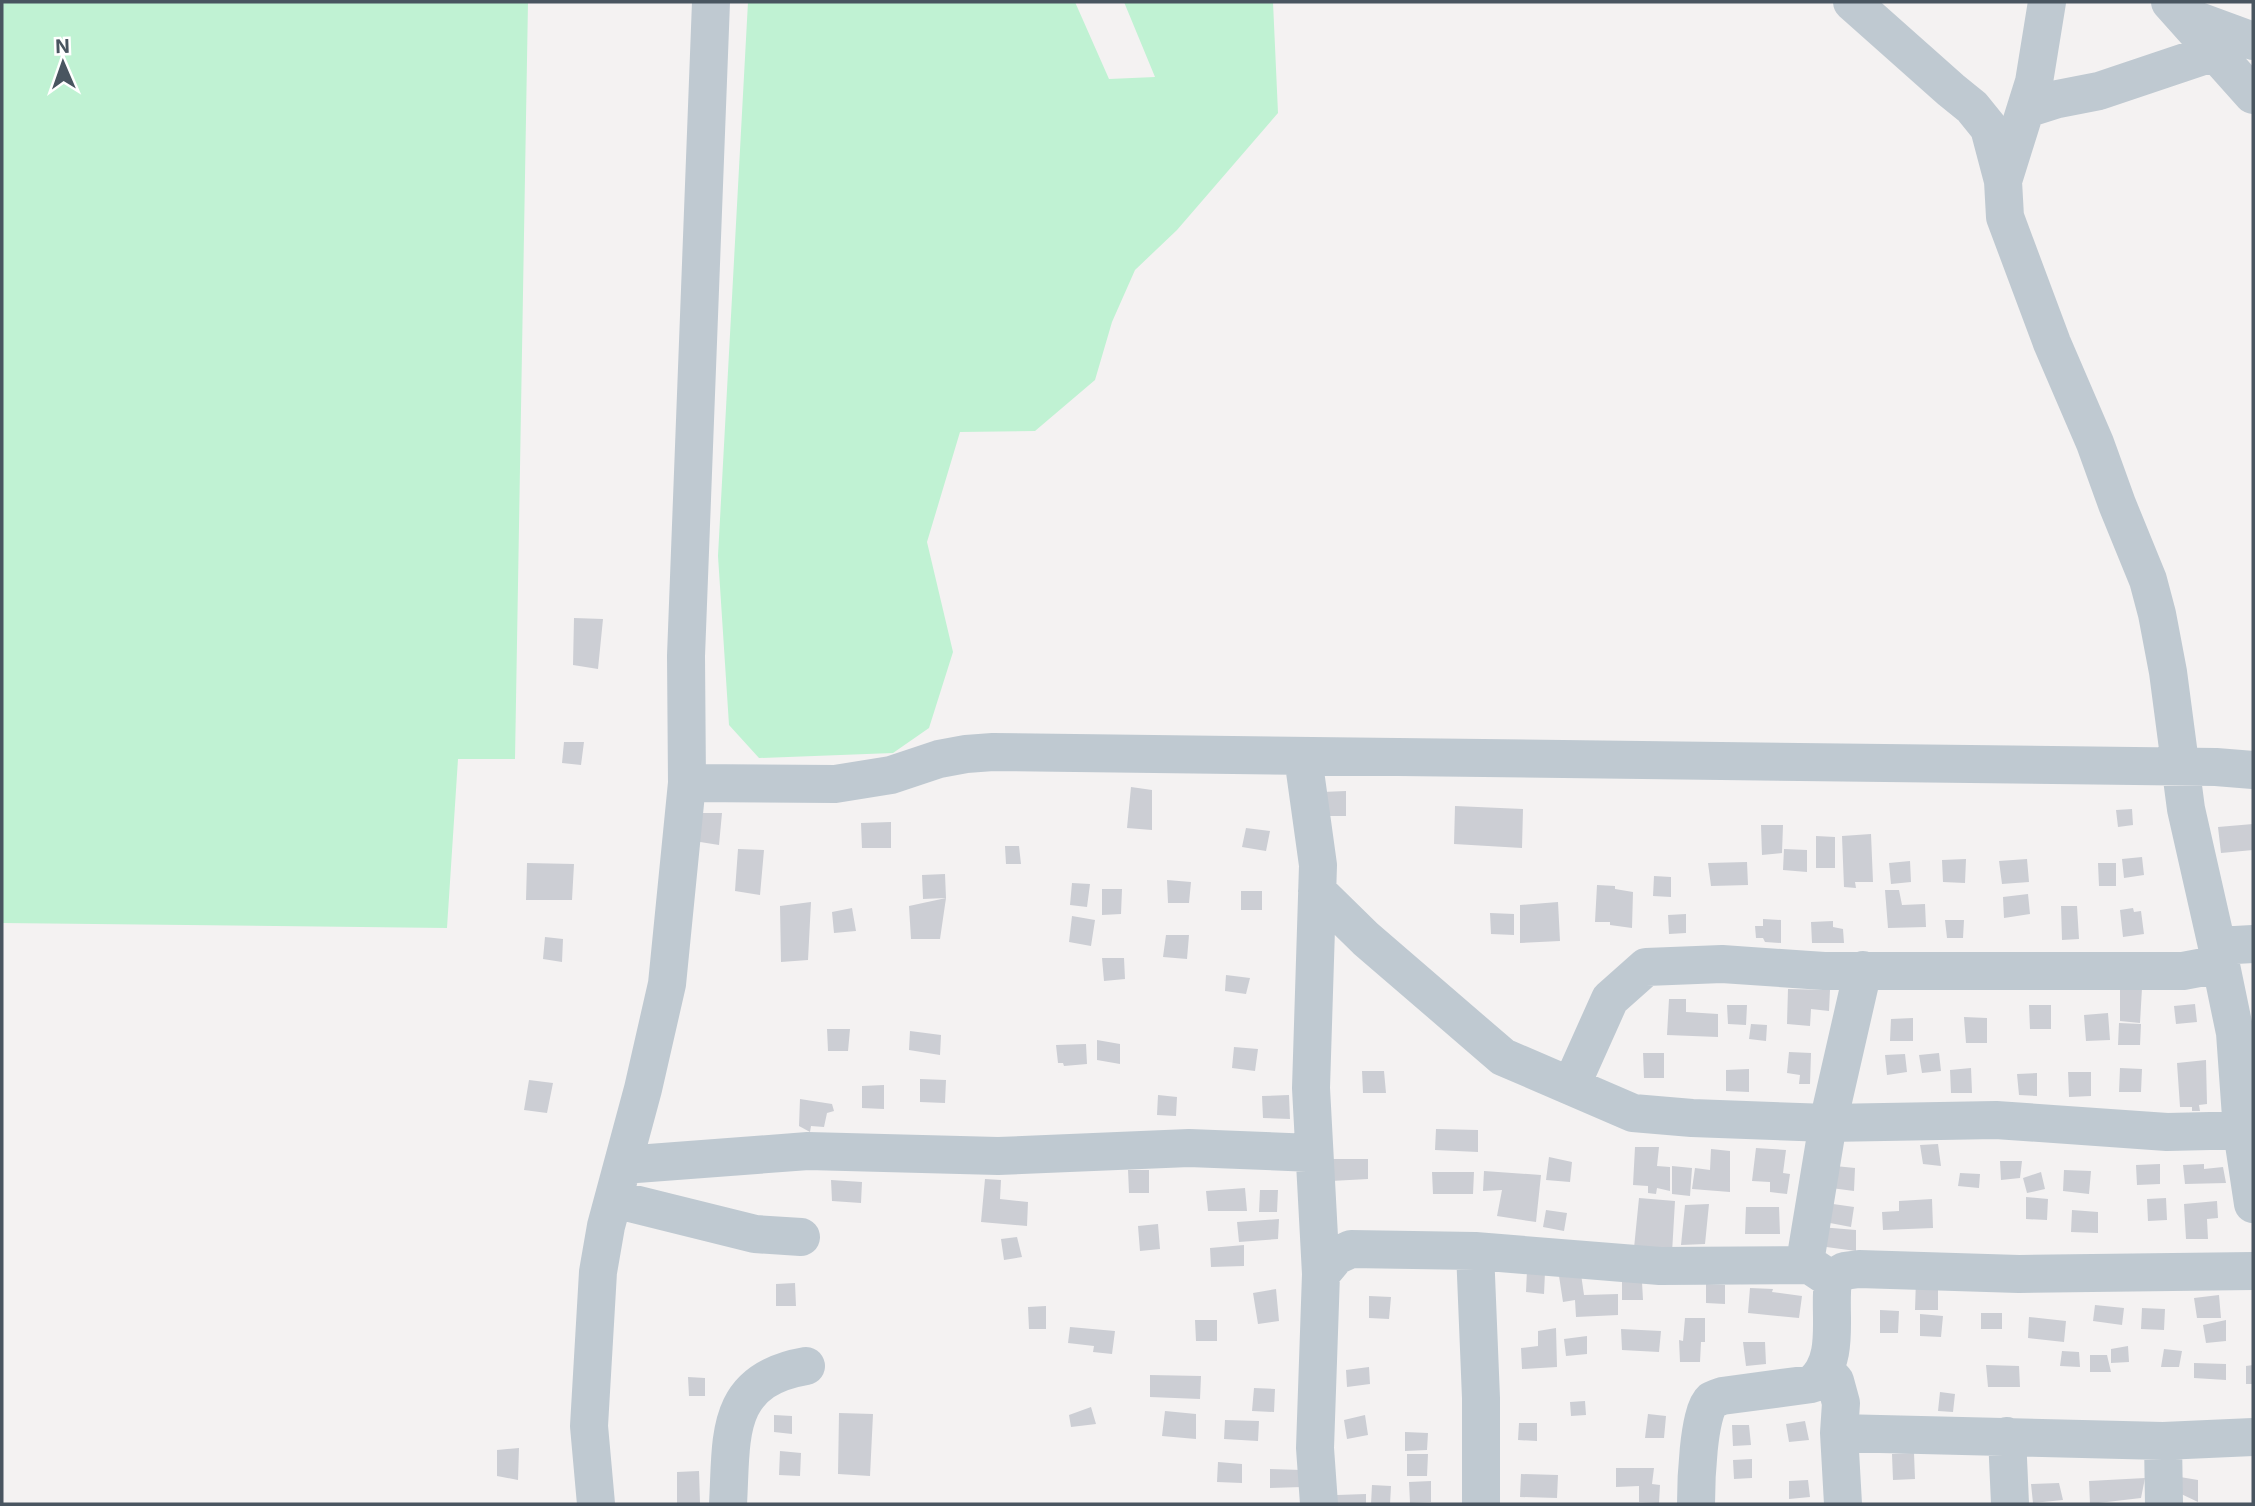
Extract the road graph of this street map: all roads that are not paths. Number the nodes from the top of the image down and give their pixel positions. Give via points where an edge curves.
1 (711, 2) edge
2 (1852, 2) edge
3 (2048, 2) edge
4 (2175, 8) edge
5 (2253, 41) edge
6 (2215, 52) junction
7 (2253, 94) edge
8 (2028, 102) junction
9 (2003, 181) junction
10 (1303, 757) junction
11 (2180, 767) junction
12 (2253, 770) edge
13 (687, 783) junction
14 (1317, 891) junction
15 (2230, 951) edge
16 (1863, 970) junction
17 (1571, 1086) junction
18 (1829, 1123) junction
19 (2248, 1131) edge
20 (1313, 1153) junction
21 (619, 1182) junction
22 (2253, 1204) edge
23 (801, 1237) dead end
24 (1475, 1251) junction
25 (2253, 1271) edge
26 (1820, 1272) junction
27 (1321, 1274) junction
28 (806, 1366) dead end
29 (1825, 1370) junction
30 (1839, 1433) junction
31 (2007, 1436) junction
32 (2253, 1437) edge
33 (2163, 1441) junction
34 (596, 1504) edge
35 (728, 1504) edge
36 (1319, 1504) edge
37 (1481, 1504) edge
38 (1696, 1504) edge
39 (1843, 1504) edge
40 (2010, 1504) edge
41 (2164, 1504) edge

1 - 13 street via 686,656
2 - 9 street via 1972,107 1989,128
3 - 8 street
4 - 5 street
4 - 6 street
6 - 7 street
6 - 8 street via 2099,91 2036,106
8 - 9 street
9 - 11 street via 2010,230 2148,580 2168,672
10 - 11 street
10 - 13 street via 993,752 939,759 891,775 835,784
10 - 14 street via 1318,865
11 - 12 street
11 - 15 street via 2186,809
13 - 21 street via 667,984
14 - 17 street via 1503,1058
14 - 20 street
15 - 16 street via 2183,971
15 - 19 street
16 - 17 street via 1722,964 1646,967 1610,999
16 - 18 street
17 - 18 street via 1633,1113
18 - 19 street via 1996,1120 2167,1132
18 - 26 street via 1805,1254 1805,1262
19 - 22 street
20 - 21 street via 1189,1149 998,1156 808,1151
20 - 27 street
21 - 23 street via 755,1234
21 - 34 street via 598,1272 589,1426
24 - 26 street via 1660,1266
24 - 27 street via 1351,1249 1336,1256
24 - 37 street via 1482,1398
25 - 26 street
26 - 29 street via 1830,1357
27 - 36 street via 1315,1448
28 - 35 street via 771,1376 741,1404 733,1434
29 - 30 street via 1838,1389
29 - 38 street via 1812,1384 1712,1400 1706,1408 1698,1458
30 - 31 street
30 - 39 street
31 - 33 street
31 - 40 street
32 - 33 street
33 - 41 street

